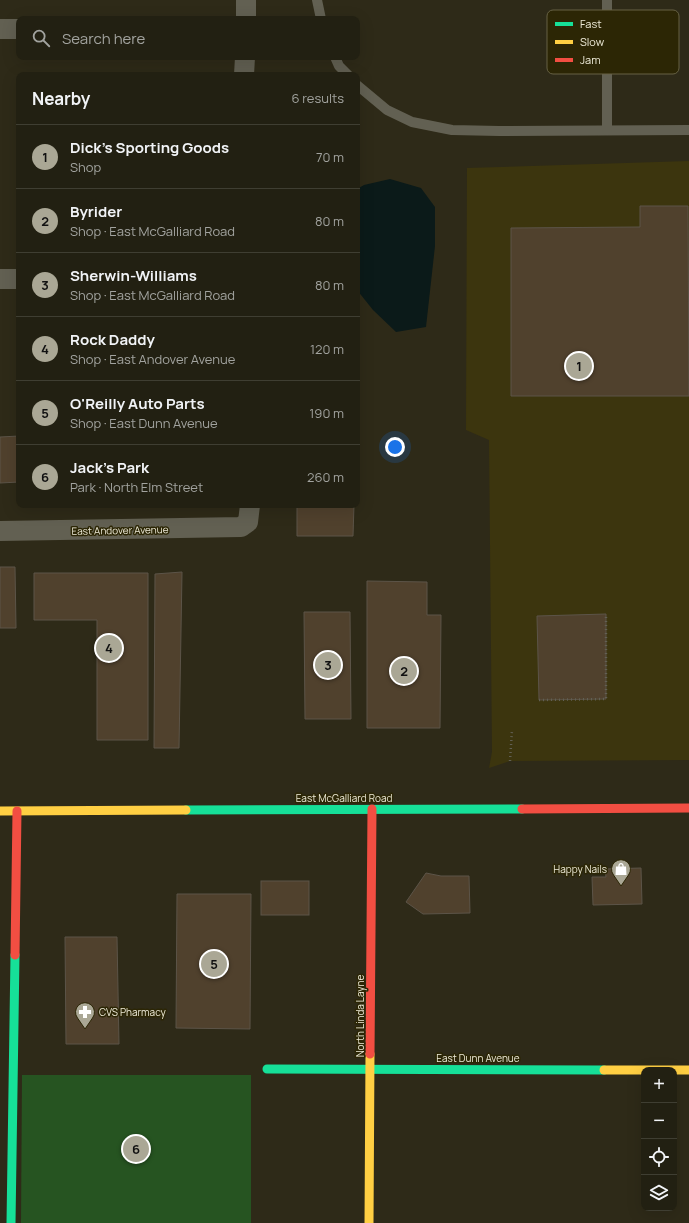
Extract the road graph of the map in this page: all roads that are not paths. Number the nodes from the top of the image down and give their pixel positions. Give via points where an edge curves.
1 (246, 0) edge
2 (317, 0) edge
3 (246, 16) edge
4 (320, 16) edge
5 (0, 29) edge
6 (16, 29) edge
7 (245, 60) edge
8 (336, 60) edge
9 (244, 72) edge
10 (345, 72) edge
11 (607, 74) edge
12 (360, 88) edge
13 (607, 130) junction
14 (689, 130) edge
15 (0, 279) edge
16 (16, 279) edge
17 (250, 508) edge
18 (0, 531) edge
19 (689, 808) edge
20 (372, 809) junction
21 (0, 811) edge
22 (17, 811) junction
23 (267, 1069) dead end
24 (371, 1070) junction
25 (689, 1070) edge
26 (11, 1223) edge
27 (369, 1223) edge

1 - 3 street
2 - 4 lane
5 - 6 street
7 - 9 street
8 - 10 lane
11 - 13 lane
12 - 13 lane via 387,110 412,122 452,130
13 - 14 lane
15 - 16 street
17 - 18 street, East Andover Avenue via 248,522 241,527
19 - 20 street, East McGalliard Road
20 - 22 street, East McGalliard Road
20 - 24 street, North Linda Layne
21 - 22 street, East McGalliard Road
22 - 26 street
23 - 24 street, East Dunn Avenue
24 - 25 street, East Dunn Avenue
24 - 27 street, North Linda Layne

